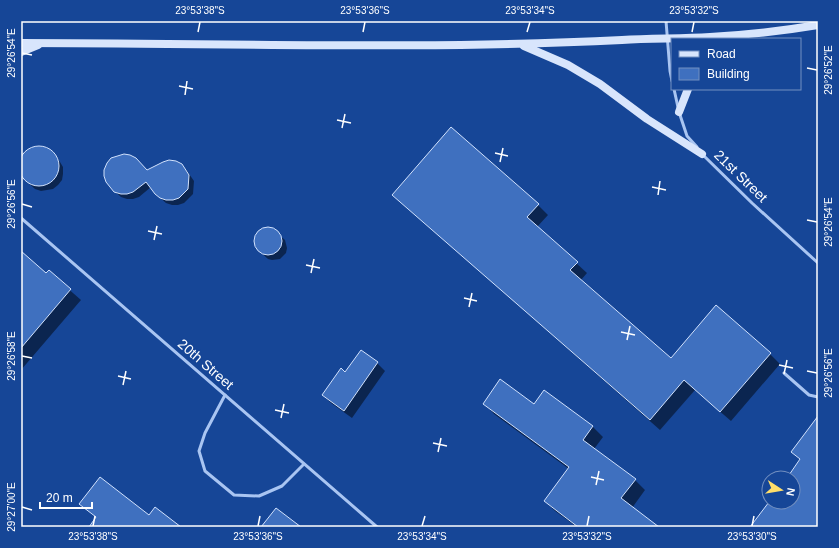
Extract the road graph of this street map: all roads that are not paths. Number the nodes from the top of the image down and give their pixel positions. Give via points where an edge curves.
1 (666, 21) edge
2 (818, 25) edge
3 (772, 32) junction
4 (667, 38) junction
5 (760, 38) edge
6 (21, 44) edge
7 (41, 44) junction
8 (521, 44) junction
9 (21, 52) edge
10 (671, 72) edge
11 (674, 90) edge
12 (688, 90) edge
13 (679, 112) junction
14 (702, 154) junction
15 (21, 218) edge
16 (818, 263) edge
17 (784, 373) dead end
18 (225, 394) junction
19 (818, 397) edge
20 (304, 464) junction
21 (377, 527) edge

1 - 4 lane
2 - 3 main road
3 - 4 main road
3 - 5 main road
4 - 8 main road
4 - 10 lane
6 - 7 main road
7 - 8 main road
7 - 9 main road
8 - 14 main road via 568,65 600,84 647,119
11 - 13 lane, 21st Street
12 - 13 main road
13 - 14 lane, 21st Street via 687,136
14 - 16 lane, 21st Street
15 - 18 lane, 20th Street
17 - 19 lane via 809,395
18 - 20 lane, 20th Street
18 - 20 lane via 205,433 199,451 205,471 234,495 259,496 282,486
20 - 21 lane, 20th Street

